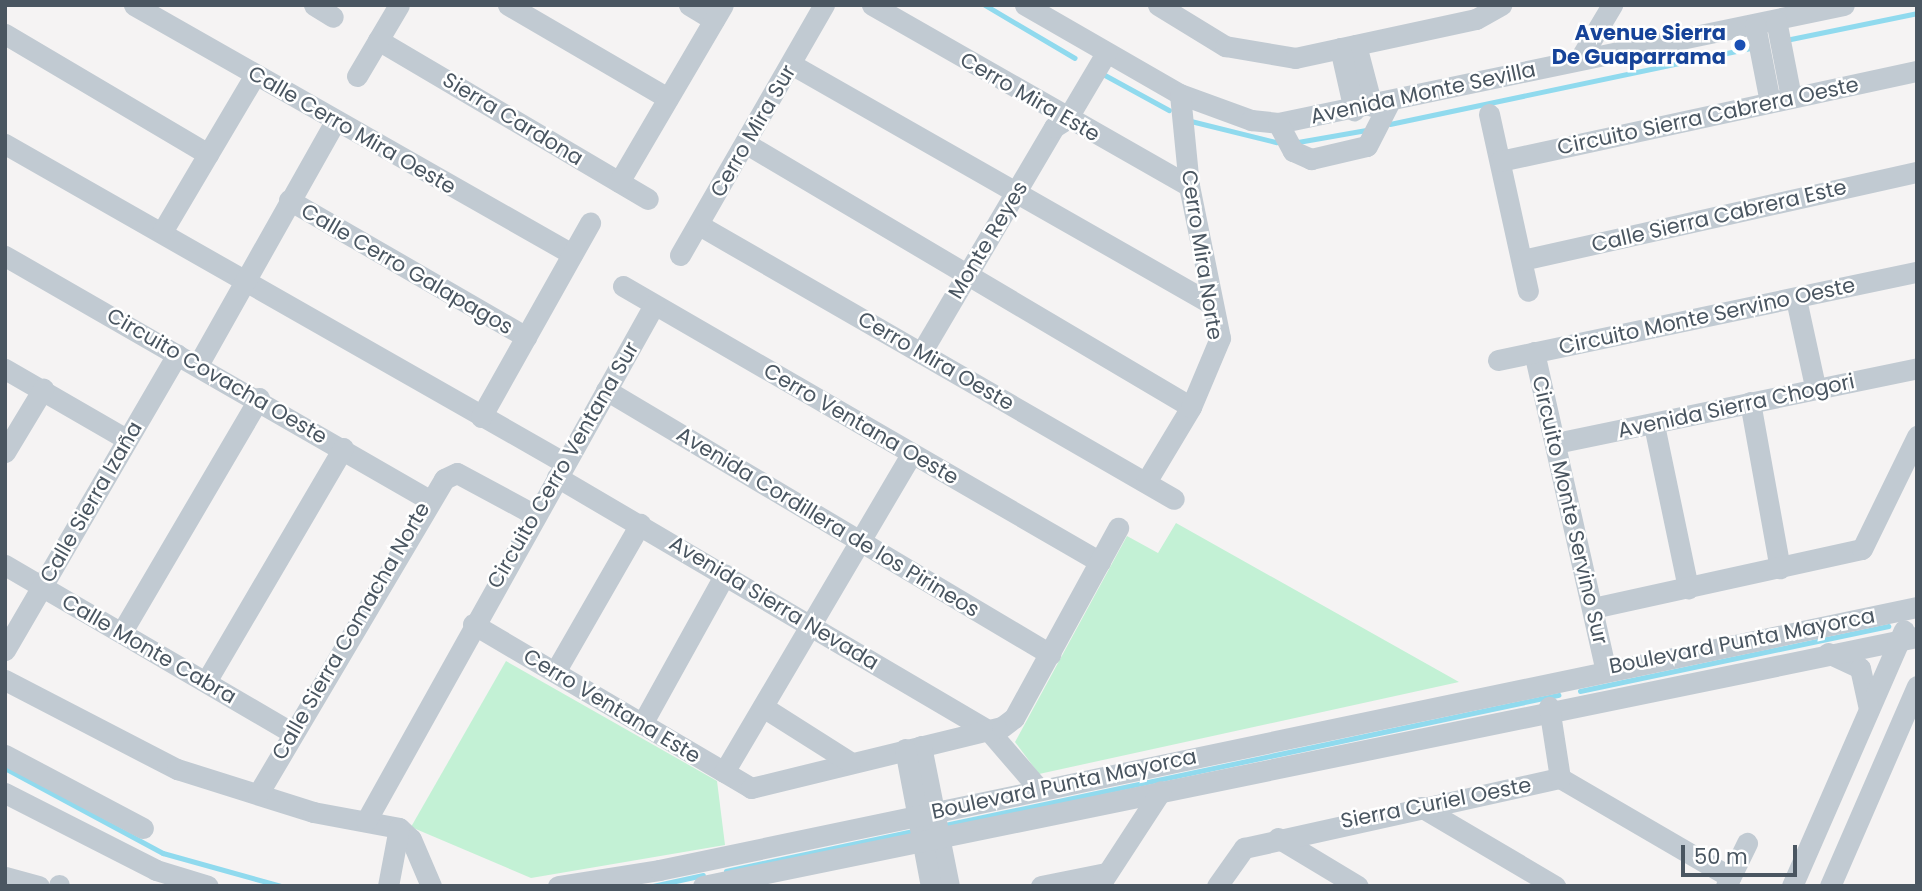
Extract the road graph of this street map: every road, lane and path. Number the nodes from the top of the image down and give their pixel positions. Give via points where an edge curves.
1 (134, 5) edge
2 (314, 5) edge
3 (399, 5) edge
4 (508, 5) edge
5 (689, 5) edge
6 (824, 5) edge
7 (872, 5) edge
8 (1025, 5) edge
9 (1500, 5) edge
10 (1612, 5) edge
11 (1844, 5) edge
12 (1161, 6) edge
13 (1796, 12) edge
14 (719, 13) edge
15 (333, 17) dead end
16 (1755, 25) junction
17 (5, 34) edge
18 (379, 40) junction
19 (1348, 46) junction
20 (1100, 50) junction
21 (1581, 57) junction
22 (791, 64) junction
23 (1917, 71) edge
24 (255, 75) junction
25 (357, 76) dead end
26 (1180, 94) junction
27 (668, 98) junction
28 (1780, 99) junction
29 (1371, 106) junction
30 (1489, 114) dead end
31 (1059, 119) junction
32 (335, 121) junction
33 (1278, 122) junction
34 (745, 143) junction
35 (5, 144) edge
36 (208, 154) junction
37 (1500, 161) junction
38 (1917, 172) edge
39 (619, 182) junction
40 (1189, 186) junction
41 (1015, 193) junction
42 (649, 199) dead end
43 (289, 200) junction
44 (590, 223) dead end
45 (699, 225) junction
46 (162, 232) junction
47 (572, 254) junction
48 (680, 255) dead end
49 (5, 256) edge
50 (1522, 260) junction
51 (1917, 272) edge
52 (967, 275) junction
53 (249, 279) junction
54 (623, 286) dead end
55 (1528, 290) dead end
56 (1796, 299) junction
57 (1212, 304) junction
58 (654, 305) junction
59 (526, 337) junction
60 (921, 352) junction
61 (1534, 352) junction
62 (177, 354) junction
63 (1497, 359) dead end
64 (199, 363) junction
65 (1917, 368) edge
66 (5, 369) edge
67 (1815, 386) junction
68 (43, 389) junction
69 (606, 390) junction
70 (259, 398) junction
71 (1750, 402) junction
72 (1191, 407) junction
73 (481, 417) junction
74 (1654, 425) junction
75 (1917, 436) edge
76 (126, 439) junction
77 (1556, 443) junction
78 (343, 448) junction
79 (5, 452) edge
80 (911, 454) junction
81 (561, 470) junction
82 (1146, 482) junction
83 (427, 499) junction
84 (1174, 499) dead end
85 (535, 515) junction
86 (640, 524) junction
87 (1118, 528) dead end
88 (859, 541) junction
89 (1100, 562) junction
90 (5, 565) edge
91 (1780, 568) junction
92 (725, 574) junction
93 (41, 587) junction
94 (1688, 588) junction
95 (1916, 604) edge
96 (1593, 608) junction
97 (472, 624) junction
98 (809, 624) junction
99 (123, 630) junction
100 (1908, 638) edge
101 (5, 650) edge
102 (1828, 653) junction
103 (1049, 654) junction
104 (1605, 668) junction
105 (555, 672) junction
106 (1568, 676) junction
107 (5, 680) edge
108 (207, 680) junction
109 (1917, 686) edge
110 (1575, 703) junction
111 (763, 707) junction
112 (1549, 707) junction
113 (1869, 709) junction
114 (642, 724) junction
115 (989, 731) junction
116 (292, 733) junction
117 (913, 748) junction
118 (5, 755) edge
119 (850, 762) junction
120 (724, 772) junction
121 (1560, 778) junction
122 (1039, 789) junction
123 (1161, 790) junction
124 (5, 793) edge
125 (258, 794) junction
126 (1421, 807) junction
127 (929, 813) junction
128 (366, 821) junction
129 (143, 828) dead end
130 (399, 828) junction
131 (1278, 838) junction
132 (934, 840) junction
133 (1747, 843) dead end
134 (5, 877) edge
135 (154, 878) edge
136 (1102, 879) edge
137 (1728, 881) edge
138 (39, 886) edge
139 (208, 886) edge
140 (388, 886) edge
141 (430, 886) edge
142 (558, 886) edge
143 (703, 886) edge
144 (931, 886) edge
145 (949, 886) edge
146 (1041, 886) edge
147 (1217, 886) edge
148 (1358, 886) edge
149 (1555, 886) edge
150 (1792, 886) edge
151 (1830, 886) edge

1 - 24 street, Calle Cerro Mira Oeste
2 - 15 street
3 - 18 street
4 - 27 street
5 - 14 street
6 - 22 street, Cerro Mira Sur
7 - 31 street, Cerro Mira Este
8 - 20 street, Avenida Monte Sevilla
9 - 19 street via 1476,19
10 - 21 street
11 - 13 street, Avenida Monte Sevilla
12 - 19 street via 1225,46 1257,55 1295,58
13 - 16 street, Avenida Monte Sevilla
13 - 28 street
14 - 27 street
16 - 21 street, Avenida Monte Sevilla
16 - 28 street
17 - 36 street
18 - 25 street
18 - 39 street, Sierra Cardona
19 - 29 street
20 - 26 street, Avenida Monte Sevilla
20 - 31 street, Monte Reyes
21 - 29 street, Avenida Monte Sevilla
22 - 34 street, Cerro Mira Sur
22 - 41 street
23 - 28 street, Circuito Sierra Cabrera Oeste
24 - 32 street, Calle Cerro Mira Oeste
24 - 36 street
26 - 33 street, Avenida Monte Sevilla via 1251,120
26 - 40 street, Cerro Mira Norte
27 - 39 street
28 - 37 street, Circuito Sierra Cabrera Oeste
29 - 33 street, Avenida Monte Sevilla
29 - 33 street via 1367,146 1311,159 1293,151
30 - 37 street
31 - 40 street, Cerro Mira Este
31 - 41 street, Monte Reyes
32 - 43 street
32 - 47 street, Calle Cerro Mira Oeste
34 - 45 street, Cerro Mira Sur
34 - 52 street
35 - 46 street, Avenida Sierra Nevada
36 - 46 street
37 - 50 street
38 - 50 street, Calle Sierra Cabrera Este
39 - 42 street, Sierra Cardona
40 - 57 street, Cerro Mira Norte
41 - 52 street, Monte Reyes
41 - 57 street
43 - 53 street
43 - 59 street, Calle Cerro Galapagos
44 - 47 street
45 - 48 street, Cerro Mira Sur
45 - 60 street, Cerro Mira Oeste
46 - 53 street, Avenida Sierra Nevada
47 - 59 street
49 - 62 street, Circuito Covacha Oeste
50 - 55 street
51 - 56 street, Circuito Monte Servino Oeste
52 - 60 street, Monte Reyes
52 - 72 street
53 - 64 street
53 - 73 street, Avenida Sierra Nevada
54 - 58 street, Cerro Ventana Oeste
56 - 61 street, Circuito Monte Servino Oeste
56 - 67 street
57 - 72 street, Cerro Mira Norte via 1220,338 1215,359
58 - 69 street, Circuito Cerro Ventana Sur
58 - 80 street, Cerro Ventana Oeste
59 - 73 street
60 - 82 street, Cerro Mira Oeste
61 - 63 street, Circuito Monte Servino Oeste
61 - 77 street, Circuito Monte Servino Sur
62 - 64 street, Circuito Covacha Oeste
62 - 76 street, Calle Sierra Izaña
64 - 70 street, Circuito Covacha Oeste
65 - 67 street, Avenida Sierra Chogori
66 - 68 street
67 - 71 street, Avenida Sierra Chogori
68 - 76 street
68 - 79 street
69 - 81 street, Circuito Cerro Ventana Sur
69 - 88 street, Avenida Cordillera de los Pirineos
70 - 78 street, Circuito Covacha Oeste
70 - 99 street
71 - 74 street, Avenida Sierra Chogori
71 - 91 street
72 - 82 street, Cerro Mira Norte
73 - 81 street, Avenida Sierra Nevada
74 - 77 street, Avenida Sierra Chogori
74 - 94 street
75 - 91 street via 1862,549
76 - 93 street, Calle Sierra Izaña
77 - 96 street, Circuito Monte Servino Sur
78 - 83 street, Circuito Covacha Oeste
78 - 108 street
80 - 88 street
80 - 89 street, Cerro Ventana Oeste
81 - 85 street, Circuito Cerro Ventana Sur
81 - 86 street, Avenida Sierra Nevada
82 - 84 street, Cerro Mira Oeste
83 - 85 street, Calle Sierra Comacha Norte via 450,473
83 - 116 street, Calle Sierra Comacha Norte
85 - 97 street, Circuito Cerro Ventana Sur
86 - 92 street, Avenida Sierra Nevada
86 - 105 street
87 - 89 street
88 - 98 street
88 - 103 street, Avenida Cordillera de los Pirineos
89 - 103 street
90 - 93 street, Calle Monte Cabra
91 - 94 street
92 - 98 street, Avenida Sierra Nevada
92 - 114 street
93 - 99 street, Calle Monte Cabra
93 - 101 street, Calle Sierra Izaña
94 - 96 street
95 - 100 street
95 - 104 street, Boulevard Punta Mayorca
96 - 104 street, Circuito Monte Servino Sur
97 - 105 street, Cerro Ventana Este
97 - 128 street, Circuito Cerro Ventana Sur
98 - 111 street
98 - 115 street, Avenida Sierra Nevada
99 - 108 street, Calle Monte Cabra
100 - 102 street, Boulevard Punta Mayorca
100 - 113 street
102 - 110 street, Boulevard Punta Mayorca
102 - 113 street via 1860,668
103 - 115 street via 1014,718
104 - 106 street, Boulevard Punta Mayorca
105 - 114 street, Cerro Ventana Este
106 - 110 street
106 - 122 street, Boulevard Punta Mayorca
107 - 125 street via 166,763
108 - 116 street, Calle Monte Cabra
109 - 151 street
110 - 112 street, Boulevard Punta Mayorca
111 - 119 street
111 - 120 street
112 - 121 street, Sierra Curiel Oeste
112 - 123 street, Boulevard Punta Mayorca
113 - 150 street
114 - 120 street, Cerro Ventana Este
115 - 117 street
115 - 122 street, Avenida Sierra Nevada
116 - 125 street, Calle Sierra Comacha Norte
117 - 119 street
117 - 127 street
118 - 129 street
119 - 120 street, Cerro Ventana Este via 751,788
121 - 126 street, Sierra Curiel Oeste
121 - 137 street
122 - 127 street, Boulevard Punta Mayorca
123 - 132 street, Boulevard Punta Mayorca
123 - 136 street
124 - 135 street
125 - 128 street
126 - 131 street, Sierra Curiel Oeste
126 - 149 street
127 - 132 street
127 - 142 street, Boulevard Punta Mayorca
128 - 130 street
130 - 140 street
130 - 141 street via 411,839
131 - 147 street, Sierra Curiel Oeste via 1244,848
131 - 148 street
132 - 143 street, Boulevard Punta Mayorca
132 - 144 street
132 - 145 street
133 - 137 street
134 - 138 street
135 - 139 street
136 - 146 street

